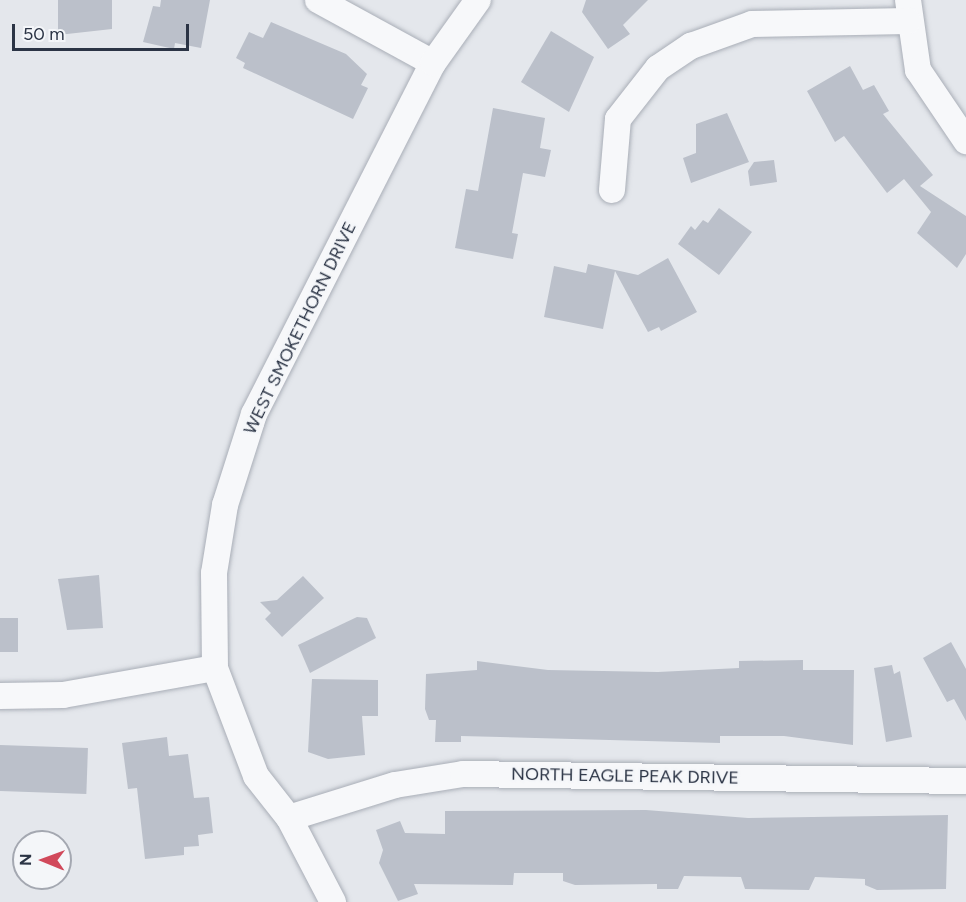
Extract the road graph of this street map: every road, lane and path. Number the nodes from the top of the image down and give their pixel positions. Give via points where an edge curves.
1 (318, 0) edge
2 (478, 0) edge
3 (908, 11) edge
4 (433, 63) junction
5 (966, 141) edge
6 (612, 190) dead end
7 (215, 668) junction
8 (0, 696) edge
9 (966, 781) edge
10 (290, 818) junction
11 (333, 902) edge

1 - 4 street
2 - 4 street, WEST SMOKETHORN DRIVE
3 - 5 street via 918,70
3 - 6 street via 752,24 691,46 650,76 618,119
4 - 7 street, WEST SMOKETHORN DRIVE via 254,414 225,505 213,573
7 - 8 street via 63,695
7 - 10 street, WEST SMOKETHORN DRIVE via 256,776
9 - 10 street, NORTH EAGLE PEAK DRIVE via 463,774 395,785
10 - 11 street, WEST SMOKETHORN DRIVE

